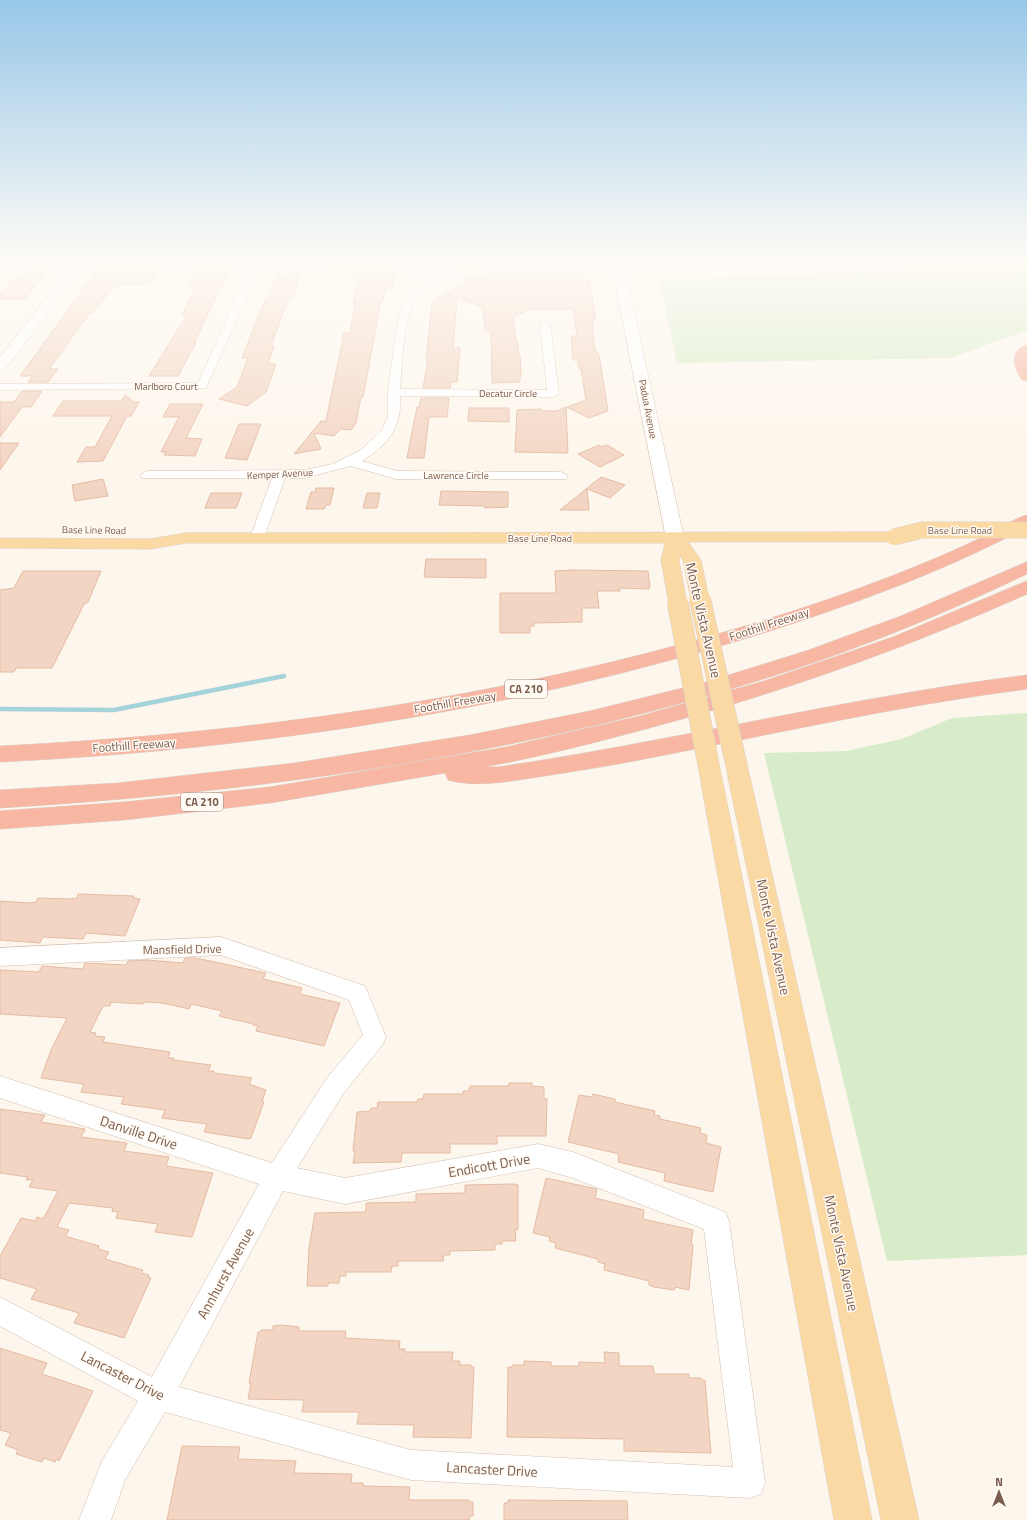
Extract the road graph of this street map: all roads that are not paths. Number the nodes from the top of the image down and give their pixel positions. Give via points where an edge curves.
1 (30, 328) edge
2 (228, 328) edge
3 (402, 328) edge
4 (545, 328) edge
5 (631, 328) edge
6 (1027, 349) edge
7 (0, 366) edge
8 (1027, 377) edge
9 (0, 387) edge
10 (394, 392) junction
11 (353, 462) junction
12 (147, 476) dead end
13 (279, 476) junction
14 (561, 476) dead end
15 (1027, 520) edge
16 (0, 529) edge
17 (1027, 530) edge
18 (1027, 534) edge
19 (894, 537) junction
20 (186, 538) junction
21 (257, 538) junction
22 (675, 538) junction
23 (0, 543) edge
24 (1027, 543) edge
25 (1027, 568) edge
26 (1027, 587) edge
27 (1027, 682) edge
28 (0, 754) edge
29 (0, 767) edge
30 (403, 773) junction
31 (726, 780) junction
32 (0, 799) edge
33 (0, 820) edge
34 (0, 957) edge
35 (375, 1037) joint
36 (0, 1087) edge
37 (277, 1177) junction
38 (716, 1221) joint
39 (0, 1311) edge
40 (158, 1396) junction
41 (95, 1520) edge
42 (853, 1520) edge
43 (900, 1520) edge

1 - 7 street
2 - 9 street, Marlboro Court via 202,386
3 - 10 street, Kemper Avenue
4 - 10 street, Decatur Circle via 553,394
5 - 22 street, Padua Avenue
6 - 8 highway via 1022,353 1019,362
10 - 11 street, Kemper Avenue via 393,420 385,434 374,447
11 - 13 street, Kemper Avenue via 305,474
11 - 14 street, Lawrence Circle via 396,475
12 - 13 street, Kemper Avenue
13 - 21 street
15 - 28 highway, Foothill Freeway / CA 210 via 998,537 946,560 852,597 747,632 642,662 424,708 290,728 180,741
16 - 20 main road, Base Line Road via 156,531
17 - 19 main road, Base Line Road, bridge via 922,530
18 - 29 highway via 937,578 781,637 607,685 422,723 238,749 126,760
19 - 22 main road, Base Line Road
19 - 24 main road, Base Line Road via 924,544
20 - 21 main road, Base Line Road
20 - 23 main road, Base Line Road via 150,544
21 - 22 main road, Base Line Road
22 - 31 main road, Monte Vista Avenue, bridge via 670,560 678,604
22 - 31 main road, Monte Vista Avenue, bridge via 692,560
25 - 32 highway via 961,599 785,665 660,702 563,726 380,760 224,781
26 - 30 highway, CA 210 via 908,640 742,696 551,745
27 - 30 highway via 876,704 655,749 498,775
30 - 33 highway, CA 210 via 263,796 124,811
31 - 42 main road, Monte Vista Avenue
31 - 43 main road, Monte Vista Avenue
34 - 35 street, Mansfield Drive via 221,946 356,993
35 - 37 street, Annhurst Avenue via 335,1086
36 - 37 street, Danville Drive
37 - 38 street, Endicott Drive via 345,1191 538,1156 573,1165
37 - 40 street, Annhurst Avenue
38 - 40 street, Lancaster Drive via 750,1483 411,1465
39 - 40 street, Lancaster Drive
40 - 41 street, Annhurst Avenue via 113,1472

